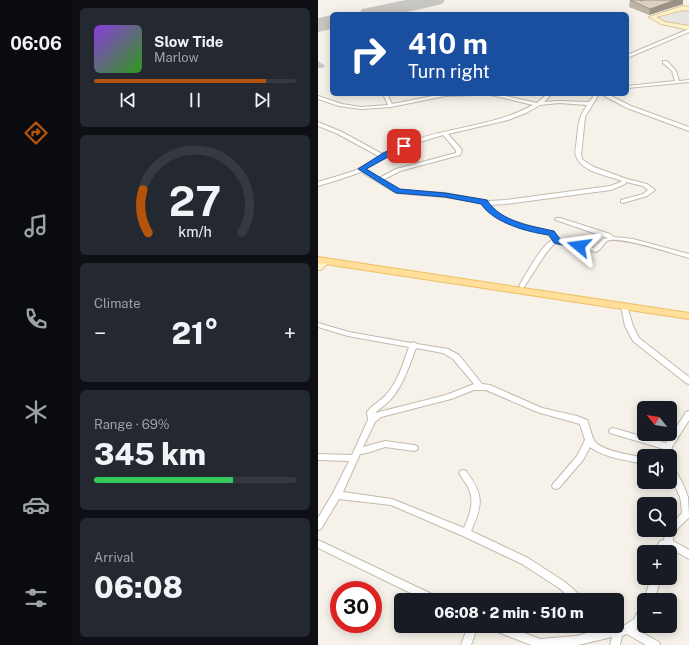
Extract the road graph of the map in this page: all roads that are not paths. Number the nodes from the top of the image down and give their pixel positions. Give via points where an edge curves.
1 (689, 9) edge
2 (689, 29) edge
3 (629, 56) edge
4 (665, 62) dead end
5 (677, 81) junction
6 (689, 81) edge
7 (629, 87) edge
8 (386, 96) edge
9 (435, 96) edge
10 (499, 96) edge
11 (548, 96) edge
12 (596, 96) edge
13 (606, 96) edge
14 (318, 97) edge
15 (590, 104) junction
16 (539, 105) junction
17 (391, 106) junction
18 (318, 124) edge
19 (689, 129) edge
20 (444, 133) junction
21 (382, 156) junction
22 (361, 169) junction
23 (380, 180) junction
24 (625, 180) junction
25 (318, 184) edge
26 (623, 201) dead end
27 (484, 202) junction
28 (558, 219) dead end
29 (612, 238) junction
30 (557, 241) junction
31 (689, 256) edge
32 (321, 259) edge
33 (318, 268) edge
34 (522, 286) junction
35 (624, 306) junction
36 (689, 310) edge
37 (689, 316) edge
38 (318, 325) edge
39 (414, 344) junction
40 (688, 378) edge
41 (479, 386) junction
42 (689, 414) edge
43 (372, 420) junction
44 (613, 431) dead end
45 (590, 439) junction
46 (668, 447) joint
47 (414, 448) dead end
48 (356, 454) junction
49 (318, 457) edge
50 (637, 459) edge
51 (463, 473) dead end
52 (677, 478) edge
53 (556, 486) dead end
54 (337, 494) junction
55 (318, 526) edge
56 (466, 533) junction
57 (669, 542) junction
58 (318, 544) edge
59 (663, 545) edge
60 (689, 556) edge
61 (420, 593) edge
62 (571, 593) edge
63 (637, 620) edge
64 (624, 629) edge
65 (624, 631) edge
66 (470, 633) edge
67 (511, 633) edge
68 (595, 633) edge
69 (621, 633) edge
70 (466, 645) edge
71 (540, 645) edge
72 (615, 645) edge
73 (655, 645) edge

1 - 2 street via 683,8 652,17 663,23
2 - 3 street
4 - 5 street via 674,71
5 - 6 street
5 - 7 street
8 - 17 street
9 - 17 street
10 - 16 street
11 - 16 street
12 - 15 street
13 - 19 street
14 - 17 street via 350,107
15 - 16 street via 559,102
15 - 24 street via 581,120 578,150 580,159 590,167
16 - 20 street via 508,119
18 - 21 street
20 - 21 street
20 - 23 street via 459,150 458,154 398,170
21 - 22 street
22 - 23 street
22 - 25 street
23 - 27 street via 398,192 445,195
24 - 26 street via 645,185 652,190 646,195
24 - 27 street via 623,183 599,190 506,202
27 - 30 street via 488,209 506,220 531,230 551,233
28 - 29 street
29 - 30 street via 593,250
29 - 31 street via 640,242
30 - 34 street via 548,244
32 - 33 street
32 - 34 main road
32 - 35 main road
34 - 36 main road
35 - 37 main road
35 - 40 street via 629,326 636,339
38 - 39 street via 348,334
39 - 41 street via 456,357
39 - 43 street via 395,389 372,412
41 - 43 street via 448,397 378,415
41 - 45 street via 540,410 584,422
42 - 46 street
43 - 48 street
44 - 46 street
45 - 50 street via 594,446
45 - 53 street via 580,458
47 - 48 street via 385,444
48 - 49 street
48 - 54 street
51 - 56 street via 475,490 476,497
52 - 57 street via 683,486 686,513 671,529
54 - 55 street
54 - 56 street via 392,502
56 - 62 street via 525,561
57 - 59 street
57 - 60 street
58 - 61 street
63 - 64 street
65 - 73 street
66 - 70 street
67 - 71 street
68 - 71 street via 576,641
69 - 72 street

